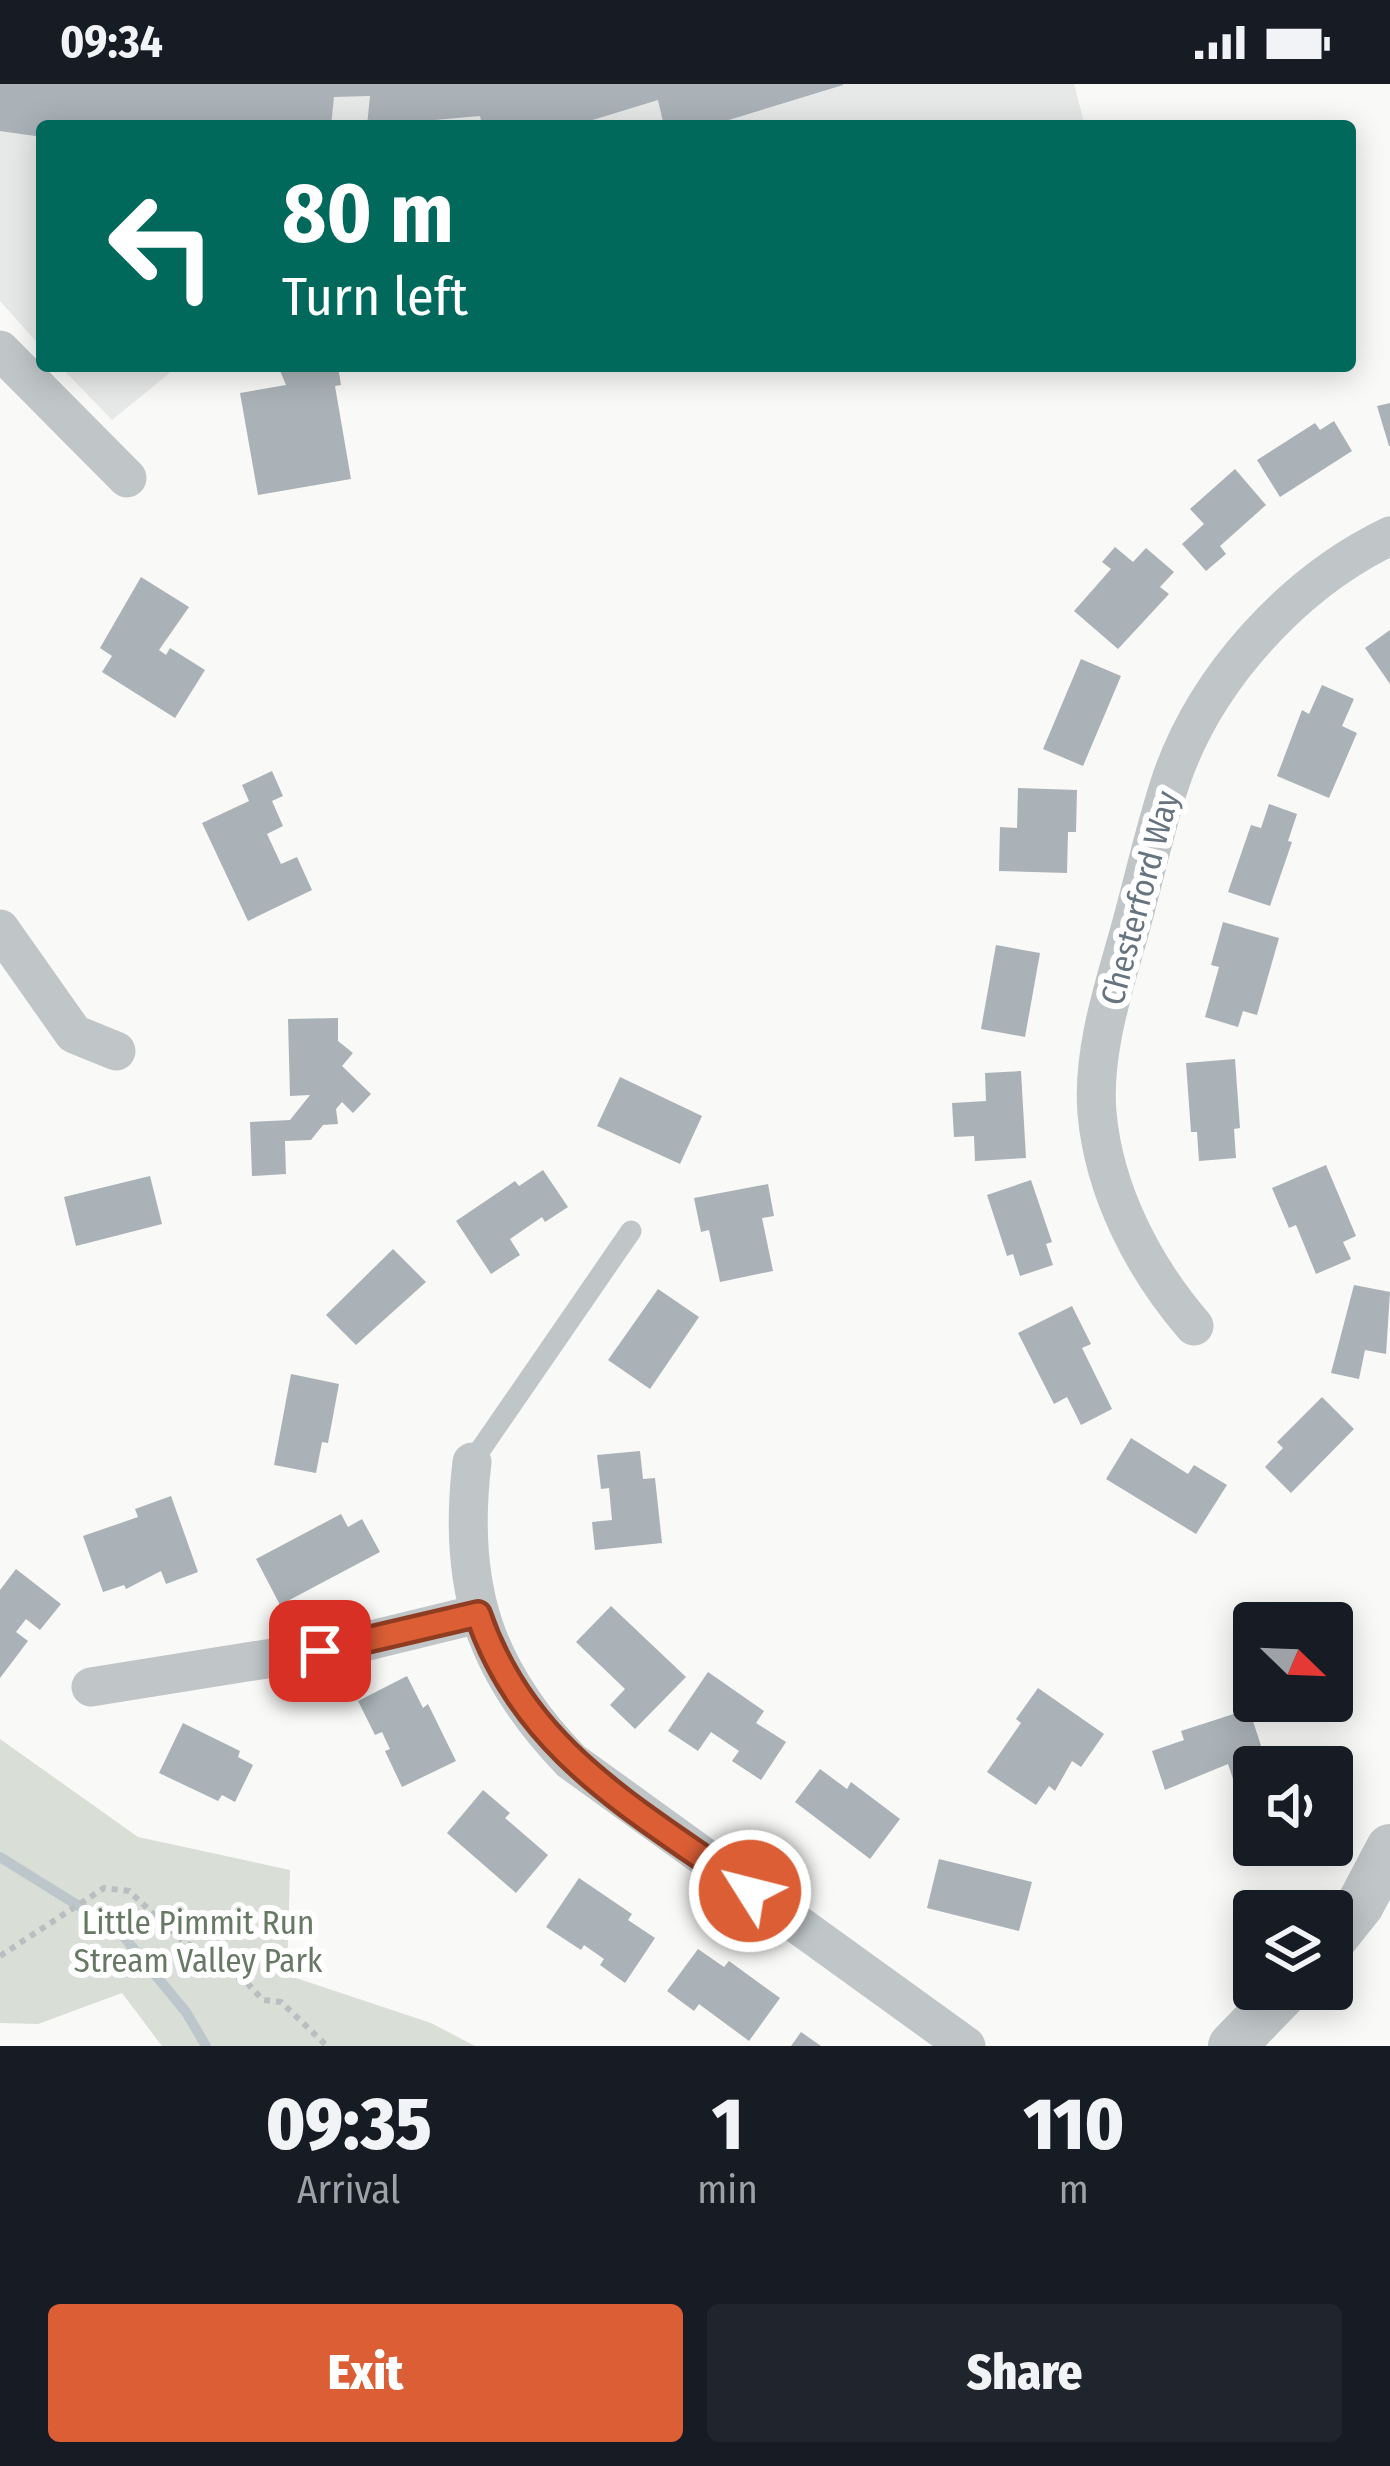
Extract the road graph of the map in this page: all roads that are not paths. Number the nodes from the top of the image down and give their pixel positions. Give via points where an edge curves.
1 (0, 350) edge
2 (127, 478) dead end
3 (1390, 536) edge
4 (0, 929) edge
5 (116, 1051) dead end
6 (631, 1231) dead end
7 (1194, 1326) dead end
8 (472, 1462) joint
9 (478, 1614) junction
10 (91, 1687) dead end
11 (1390, 1848) edge
12 (1353, 1914) edge
13 (1267, 2010) edge
14 (966, 2046) edge
15 (1232, 2046) edge

1 - 2 street
3 - 7 street, Chesterford Way via 1283,611 1207,706 1170,783 1123,956 1098,1068 1103,1153 1147,1261
4 - 5 street via 74,1034
6 - 8 lane
8 - 9 street via 468,1567
9 - 10 street via 347,1646
9 - 14 street via 508,1685 571,1761
11 - 12 street
13 - 15 street

